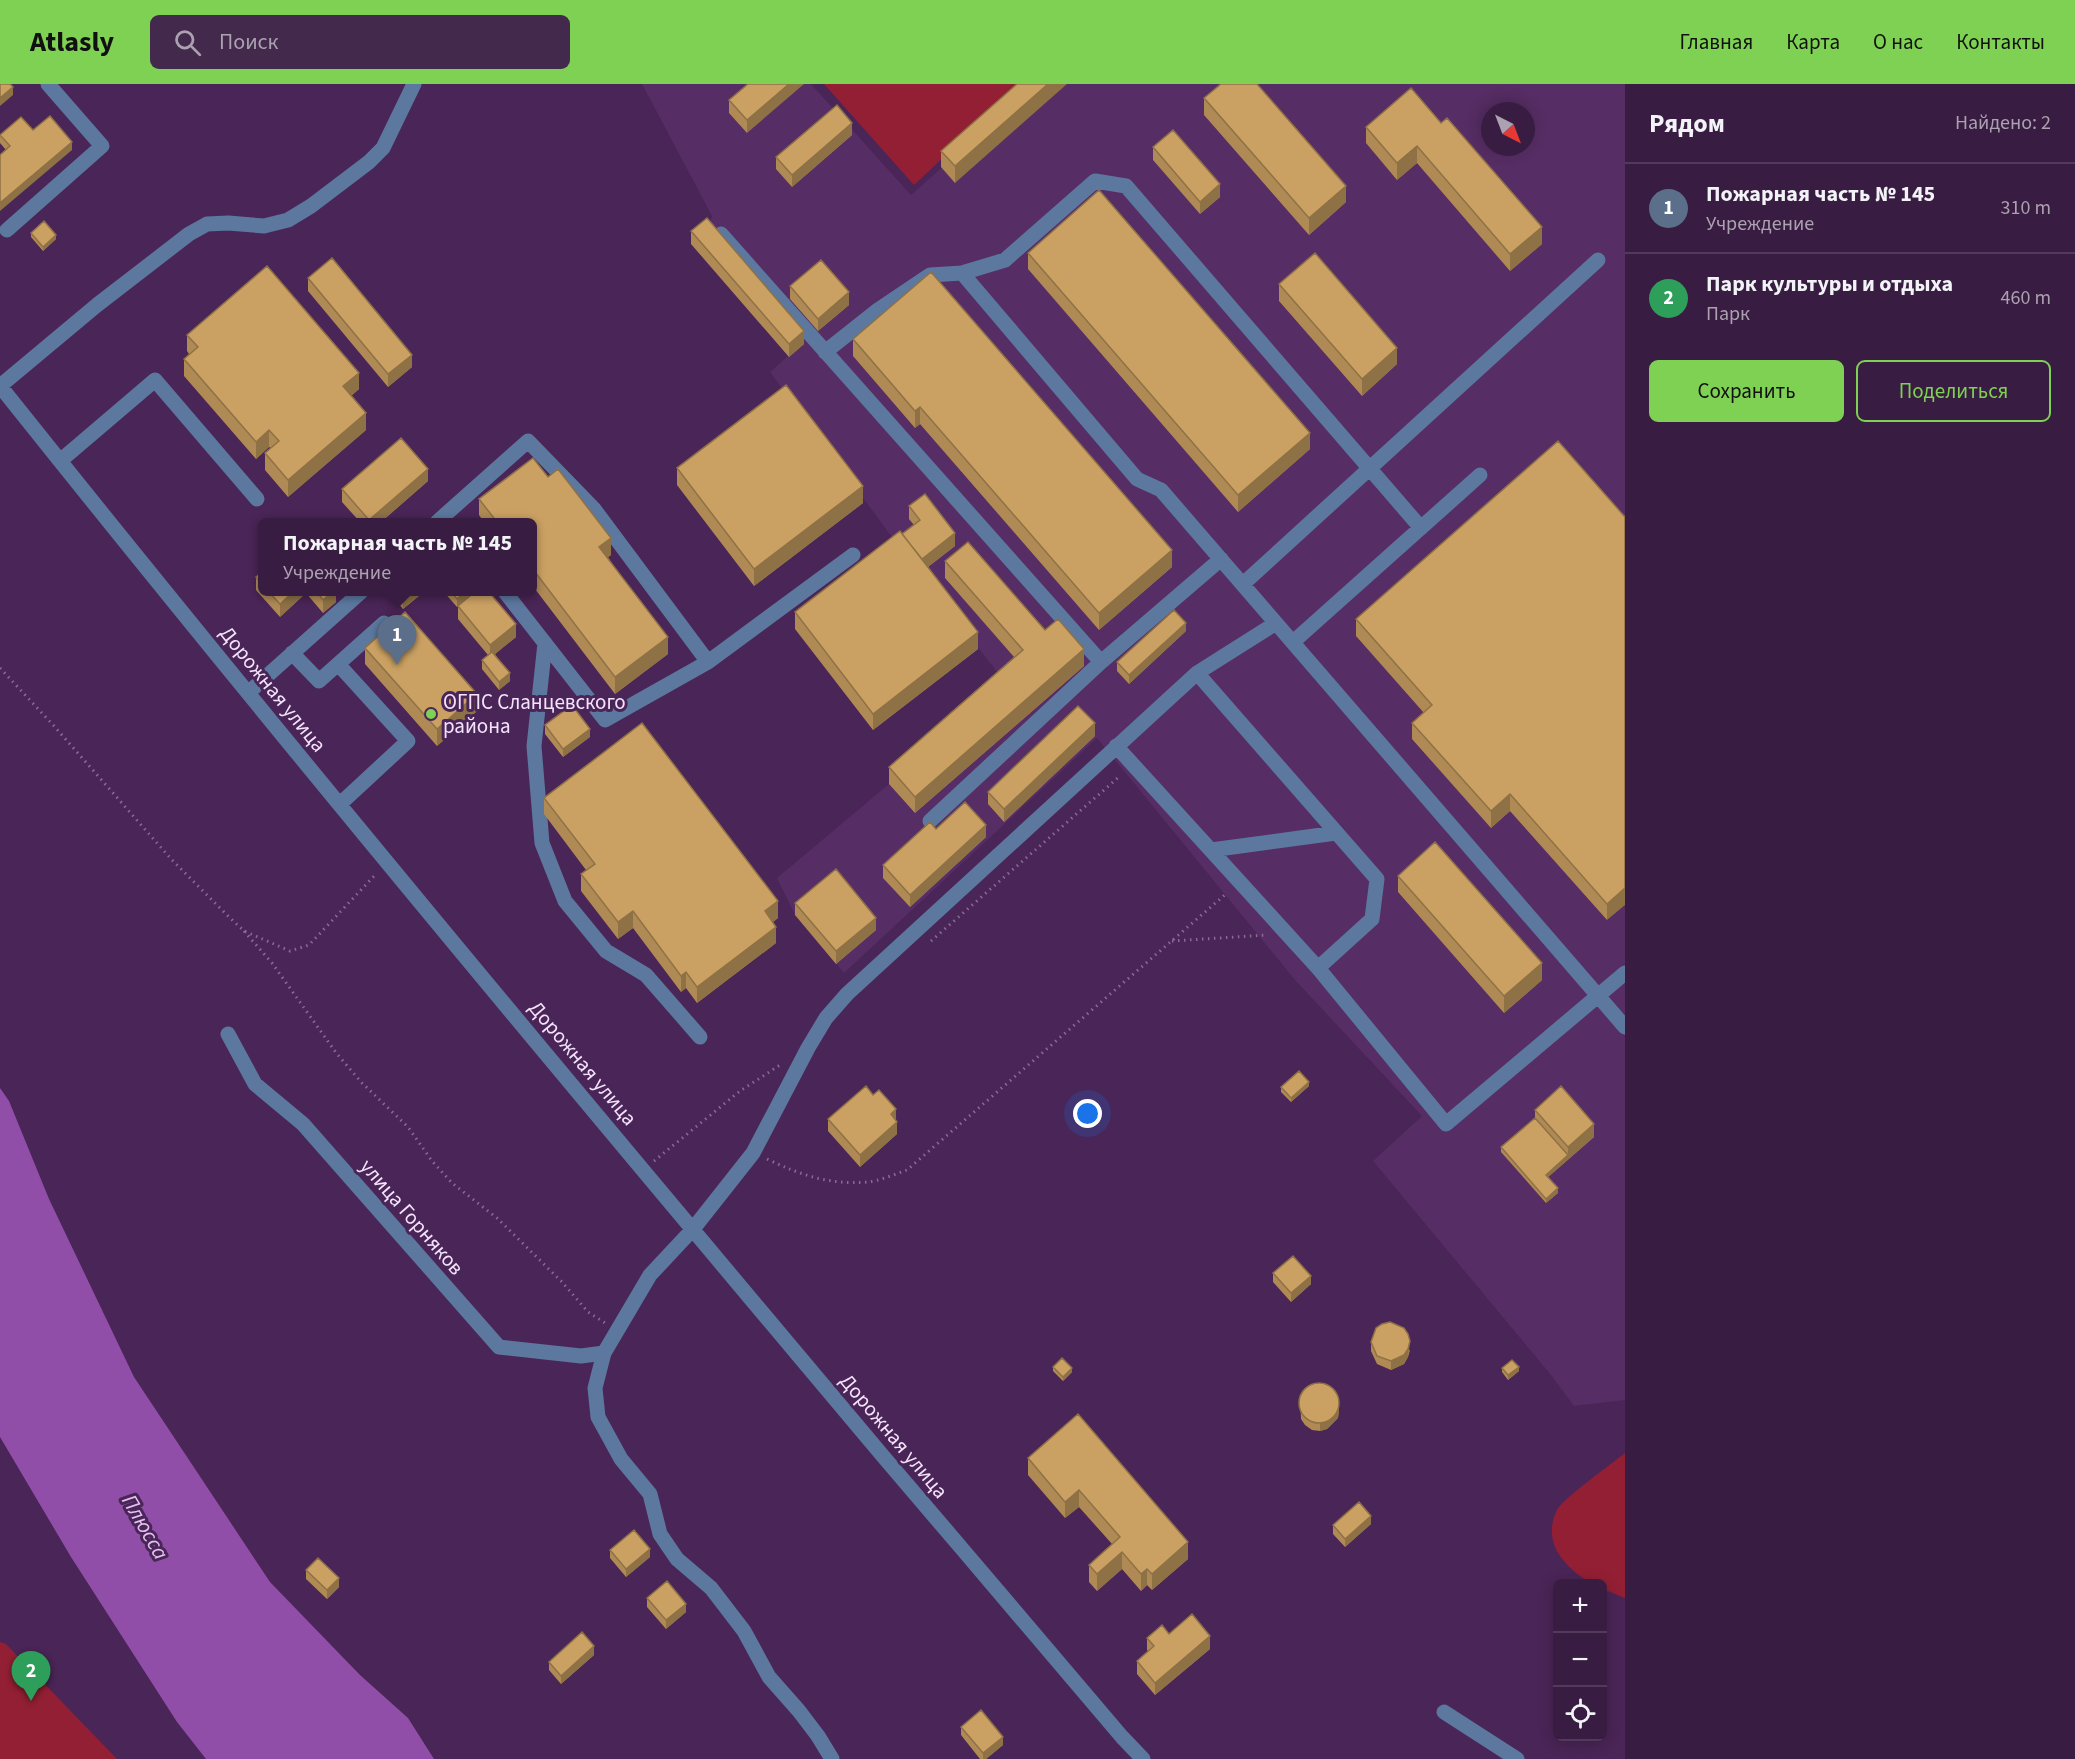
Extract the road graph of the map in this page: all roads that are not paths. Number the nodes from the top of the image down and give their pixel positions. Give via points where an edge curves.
1 (48, 84) edge
2 (414, 84) edge
3 (7, 230) dead end
4 (721, 234) edge
5 (1598, 260) dead end
6 (962, 273) junction
7 (825, 352) junction
8 (0, 386) edge
9 (60, 461) junction
10 (1370, 468) junction
11 (1480, 475) dead end
12 (257, 499) dead end
13 (447, 518) edge
14 (1421, 528) junction
15 (853, 555) dead end
16 (1221, 559) junction
17 (1243, 584) junction
18 (355, 596) edge
19 (510, 596) edge
20 (384, 623) dead end
21 (1276, 623) junction
22 (1293, 642) junction
23 (545, 643) junction
24 (292, 653) junction
25 (708, 662) junction
26 (1101, 662) junction
27 (338, 664) junction
28 (1197, 673) junction
29 (249, 692) junction
30 (1116, 746) junction
31 (340, 804) junction
32 (930, 821) edge
33 (1336, 833) junction
34 (1211, 850) junction
35 (1318, 968) junction
36 (1625, 973) edge
37 (1599, 996) junction
38 (1625, 1027) edge
39 (228, 1034) dead end
40 (700, 1037) dead end
41 (693, 1229) junction
42 (604, 1353) junction
43 (1444, 1712) dead end
44 (832, 1759) edge
45 (1143, 1759) edge
46 (1517, 1759) edge

1 - 3 street via 102,146
2 - 8 street via 383,148 311,206 288,220 264,226 207,224 189,234
4 - 7 street
5 - 10 street
6 - 7 street via 930,275
6 - 10 street via 1005,260 1095,181 1126,186
6 - 16 street via 1137,479 1161,490
7 - 26 street
8 - 9 street, Дорожная улица
9 - 12 street via 155,380
9 - 29 street, Дорожная улица
10 - 14 street
10 - 17 street
11 - 14 street
13 - 25 street via 528,441 594,509
14 - 22 street
15 - 25 street
16 - 17 street
16 - 26 street
17 - 21 street
18 - 24 street
19 - 23 street
20 - 27 street
21 - 22 street
21 - 28 street
22 - 37 street
23 - 25 street via 605,720
23 - 40 street via 534,747 542,843 565,901 599,943 646,975
24 - 27 street via 319,681
24 - 29 street
26 - 32 street
27 - 31 street via 408,741
28 - 30 street
28 - 33 street
29 - 31 street, Дорожная улица
30 - 34 street
30 - 41 street via 847,994 808,1048 753,1153
31 - 41 street, Дорожная улица
33 - 34 street
33 - 35 street via 1377,879 1372,919
34 - 35 street
35 - 37 street via 1446,1124
36 - 37 street
37 - 38 street
39 - 42 street, улица Горняков via 255,1084 303,1124 499,1347 581,1356
41 - 42 street via 650,1275
41 - 45 street, Дорожная улица
42 - 44 street via 595,1388 598,1417 621,1459 650,1494 660,1534 677,1559 711,1588 744,1631 769,1677 800,1711
43 - 46 street

